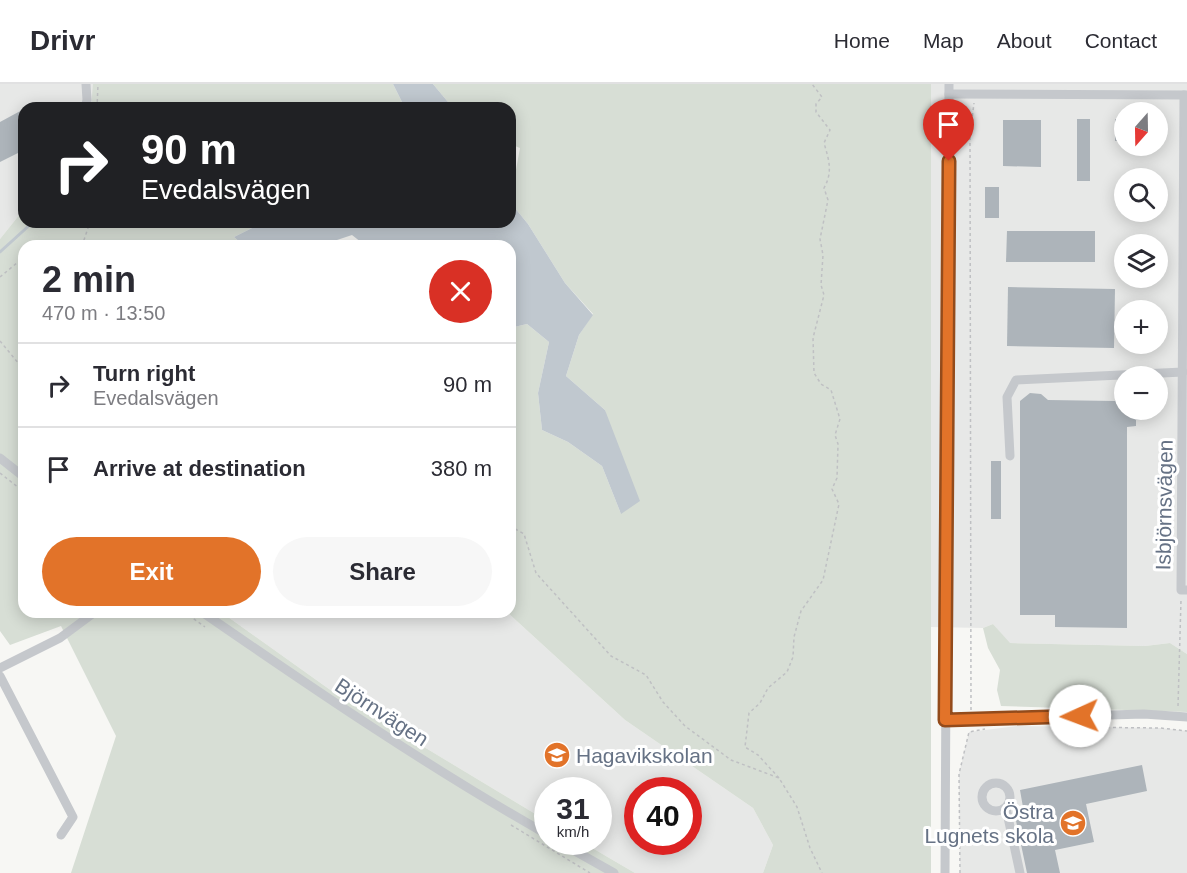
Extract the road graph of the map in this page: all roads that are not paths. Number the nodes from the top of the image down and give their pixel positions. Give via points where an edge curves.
1 (86, 84) edge
2 (1070, 84) edge
3 (949, 89) edge
4 (1070, 95) junction
5 (1186, 95) edge
6 (86, 102) edge
7 (1185, 288) edge
8 (1183, 372) junction
9 (1010, 456) dead end
10 (0, 458) edge
11 (18, 472) edge
12 (1184, 590) edge
13 (88, 618) edge
14 (211, 618) edge
15 (0, 668) edge
16 (0, 676) edge
17 (1183, 717) edge
18 (945, 720) junction
19 (1006, 808) dead end
20 (534, 827) edge
21 (61, 835) dead end
22 (582, 855) edge
23 (614, 873) edge
24 (945, 873) edge
25 (1020, 873) edge

1 - 6 street
2 - 4 street
3 - 4 street via 974,95
3 - 18 street
4 - 5 street
5 - 7 street, Isbjörnsvägen
7 - 8 street, Isbjörnsvägen
8 - 9 street via 1016,380 1007,397
8 - 12 street, Isbjörnsvägen
10 - 11 street
13 - 15 street via 60,638
14 - 20 street, Björnvägen via 329,700
16 - 21 street via 73,817
17 - 18 street via 1144,714
18 - 24 street
19 - 25 street
22 - 23 street

